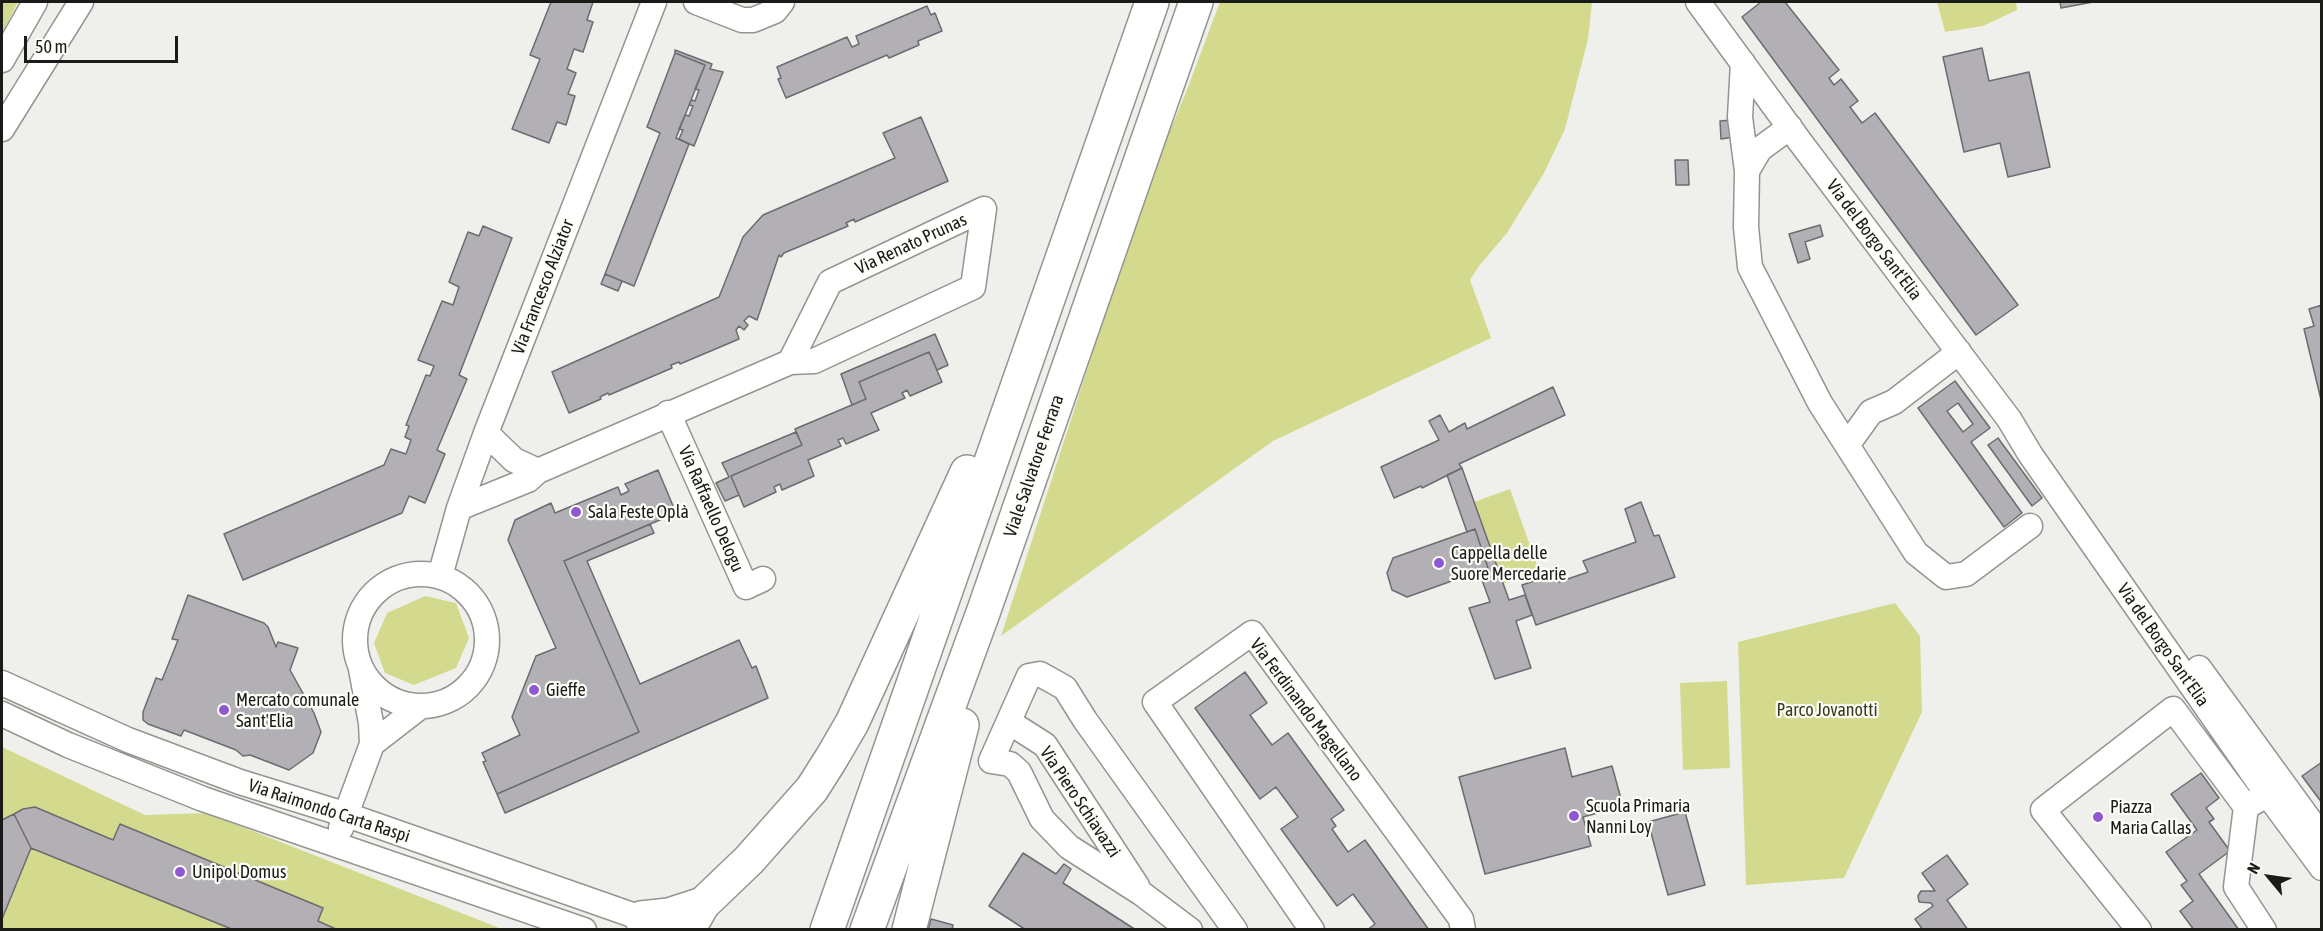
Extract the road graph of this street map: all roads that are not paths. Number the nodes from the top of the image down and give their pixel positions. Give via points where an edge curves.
1 (36, 2) edge
2 (81, 2) edge
3 (654, 2) edge
4 (696, 2) edge
5 (782, 2) edge
6 (1152, 2) edge
7 (1196, 2) edge
8 (1698, 2) edge
9 (2, 60) edge
10 (1743, 63) junction
11 (2, 127) edge
12 (1790, 127) junction
13 (1748, 171) junction
14 (1959, 352) junction
15 (790, 362) junction
16 (668, 413) junction
17 (2009, 419) junction
18 (486, 433) junction
19 (997, 442) junction
20 (1848, 444) junction
21 (538, 471) junction
22 (459, 508) junction
23 (2030, 526) dead end
24 (440, 576) junction
25 (763, 579) dead end
26 (984, 610) junction
27 (361, 668) junction
28 (2, 684) edge
29 (2196, 692) junction
30 (421, 706) junction
31 (2173, 709) junction
32 (2, 714) edge
33 (1009, 722) junction
34 (372, 744) junction
35 (2274, 788) junction
36 (2246, 807) junction
37 (347, 815) junction
38 (2322, 837) edge
39 (334, 844) junction
40 (2322, 868) edge
41 (1141, 893) junction
42 (695, 917) edge
43 (651, 924) edge
44 (584, 930) edge
45 (827, 930) edge
46 (867, 930) edge
47 (909, 930) edge
48 (1190, 930) edge
49 (1235, 930) edge
50 (1312, 930) edge
51 (1463, 930) edge
52 (2139, 930) edge
53 (2264, 930) edge

1 - 9 street
2 - 11 street
3 - 18 street, Via Francesco Alziator
4 - 5 street via 742,20 774,11
6 - 19 highway
7 - 26 highway, Viale Salvatore Ferrara
8 - 10 street, Via del Borgo Sant'Elia
10 - 12 street, Via del Borgo Sant'Elia
10 - 13 street via 1740,117
12 - 13 street via 1760,149
12 - 14 street, Via del Borgo Sant'Elia
13 - 20 street via 1746,227 1754,278 1820,403
14 - 17 street, Via del Borgo Sant'Elia
14 - 20 street via 1894,402 1871,412
15 - 15 street, Via Renato Prunas via 814,361 973,287 984,209 830,282
15 - 16 street, Via Renato Prunas
16 - 21 street, Via Renato Prunas
16 - 25 street, Via Raffaello Delogu via 746,587
17 - 29 street, Via del Borgo Sant'Elia
17 - 35 street, Via del Borgo Sant'Elia via 2039,446
18 - 21 street via 514,460
18 - 22 street, Via Francesco Alziator
19 - 42 highway via 972,461 852,723 831,759 804,798
19 - 45 highway
20 - 23 street via 1916,553 1946,577 1966,574
21 - 22 street, Via Renato Prunas via 528,480
22 - 24 street, Via Francesco Alziator
24 - 27 street via 406,575 376,590 358,619 356,652
24 - 30 street via 455,582 478,605 488,637 486,653 481,669 460,694 446,702
26 - 46 highway, Viale Salvatore Ferrara
26 - 47 highway via 985,634
27 - 30 street via 382,694 397,702
27 - 34 street
28 - 37 street, Via Raimondo Carta Raspi via 214,773
29 - 31 street
29 - 35 street, Via del Borgo Sant'Elia
30 - 34 street
31 - 36 street
31 - 52 street via 2043,810
32 - 39 street, Via Raimondo Carta Raspi via 151,779
33 - 41 street, Via Piero Schiavazzi via 1045,745
33 - 41 street via 991,761 1010,764 1019,772 1042,819 1069,847
33 - 49 street via 1029,676 1040,674 1065,688
34 - 37 street
35 - 36 street
35 - 38 street, Via del Borgo Sant'Elia
35 - 40 street, Via del Borgo Sant'Elia
36 - 53 street via 2236,886
37 - 39 street
37 - 43 street, Via Raimondo Carta Raspi
39 - 44 street, Via Raimondo Carta Raspi
41 - 48 street
42 - 43 highway via 669,915
50 - 51 street, Via Ferdinando Magellano via 1155,702 1252,633 1461,919

